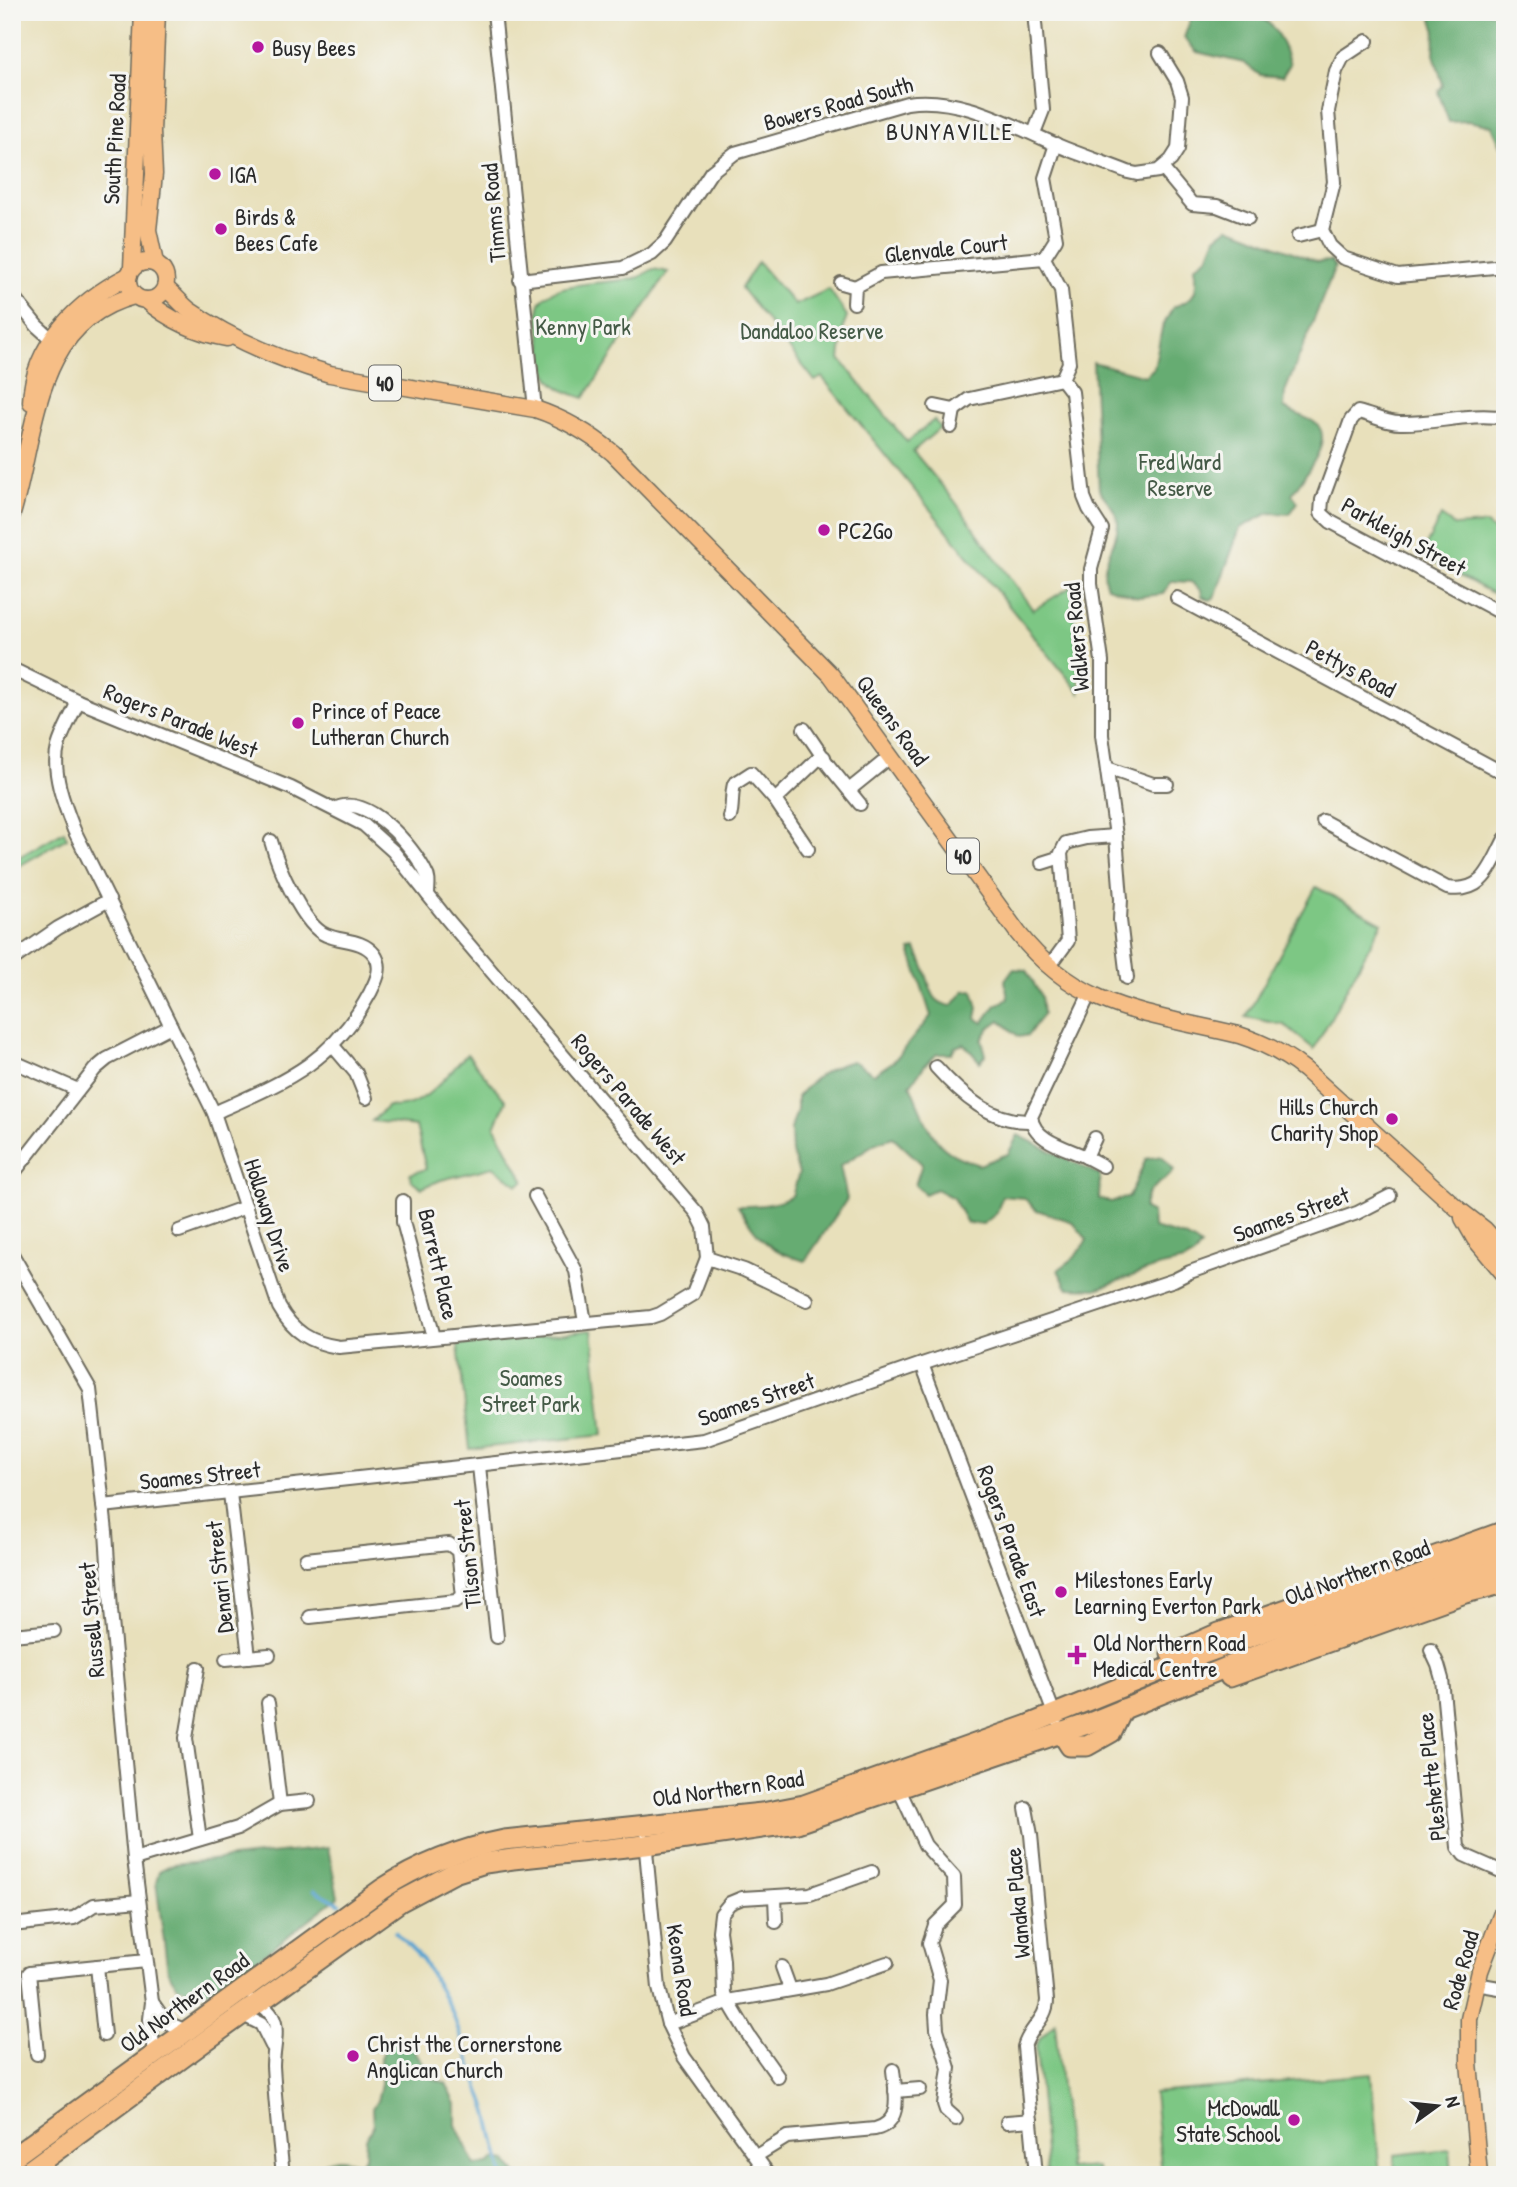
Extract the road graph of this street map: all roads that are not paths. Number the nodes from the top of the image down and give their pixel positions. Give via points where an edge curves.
1 (143, 12) edge
2 (157, 12) edge
3 (494, 12) edge
4 (1034, 12) edge
5 (1367, 41) dead end
6 (1160, 52) dead end
7 (1034, 133) junction
8 (1056, 144) junction
9 (1163, 169) junction
10 (1248, 218) dead end
11 (1322, 230) junction
12 (1298, 236) dead end
13 (1044, 258) junction
14 (155, 263) junction
15 (1505, 267) edge
16 (130, 272) junction
17 (520, 280) junction
18 (841, 283) dead end
19 (855, 286) junction
20 (165, 288) junction
21 (12, 295) edge
22 (140, 298) junction
23 (854, 303) dead end
24 (240, 340) junction
25 (56, 344) junction
26 (1062, 379) junction
27 (935, 406) dead end
28 (535, 409) junction
29 (954, 410) junction
30 (1505, 418) edge
31 (951, 427) dead end
32 (12, 514) edge
33 (1177, 598) dead end
34 (1505, 615) edge
35 (12, 669) edge
36 (78, 701) junction
37 (804, 729) dead end
38 (891, 756) junction
39 (824, 757) junction
40 (1107, 768) junction
41 (1505, 774) edge
42 (1167, 784) dead end
43 (849, 790) junction
44 (775, 800) junction
45 (860, 804) dead end
46 (730, 817) dead end
47 (1322, 821) dead end
48 (1116, 836) junction
49 (1505, 839) edge
50 (271, 841) dead end
51 (808, 849) dead end
52 (1061, 857) junction
53 (1042, 863) dead end
54 (109, 900) junction
55 (12, 960) edge
56 (1049, 967) junction
57 (1127, 978) dead end
58 (1089, 995) junction
59 (171, 1026) junction
60 (333, 1046) junction
61 (12, 1061) edge
62 (936, 1067) dead end
63 (78, 1090) junction
64 (366, 1098) dead end
65 (214, 1114) junction
66 (1032, 1121) junction
67 (1095, 1138) dead end
68 (1086, 1157) junction
69 (1103, 1166) dead end
70 (12, 1175) edge
71 (535, 1196) dead end
72 (1390, 1196) dead end
73 (403, 1201) dead end
74 (246, 1207) junction
75 (1458, 1209) junction
76 (178, 1231) dead end
77 (1505, 1252) edge
78 (12, 1254) edge
79 (707, 1258) junction
80 (1505, 1275) edge
81 (807, 1300) dead end
82 (585, 1322) junction
83 (434, 1337) junction
84 (922, 1364) junction
85 (479, 1466) junction
86 (230, 1493) junction
87 (103, 1506) junction
88 (1505, 1531) edge
89 (1505, 1551) edge
90 (306, 1559) dead end
91 (1505, 1568) edge
92 (1440, 1577) junction
93 (1505, 1583) edge
94 (310, 1616) dead end
95 (54, 1631) dead end
96 (12, 1636) edge
97 (497, 1637) dead end
98 (1431, 1650) dead end
99 (269, 1655) dead end
100 (249, 1657) junction
101 (226, 1659) dead end
102 (198, 1668) dead end
103 (1151, 1675) junction
104 (1174, 1688) junction
105 (268, 1703) dead end
106 (1058, 1723) junction
107 (898, 1789) junction
108 (309, 1801) dead end
109 (280, 1804) junction
110 (1026, 1808) dead end
111 (644, 1835) junction
112 (200, 1839) junction
113 (134, 1860) junction
114 (872, 1872) dead end
115 (1505, 1873) edge
116 (775, 1897) junction
117 (139, 1901) junction
118 (1505, 1905) edge
119 (776, 1922) dead end
120 (12, 1925) edge
121 (146, 1961) junction
122 (887, 1963) dead end
123 (97, 1966) junction
124 (782, 1967) dead end
125 (1476, 1984) junction
126 (790, 1989) junction
127 (1505, 1989) edge
128 (227, 2001) junction
129 (152, 2002) junction
130 (727, 2002) junction
131 (251, 2009) junction
132 (668, 2024) junction
133 (187, 2031) junction
134 (104, 2035) dead end
135 (272, 2046) junction
136 (37, 2054) dead end
137 (154, 2054) junction
138 (893, 2070) dead end
139 (778, 2077) dead end
140 (920, 2089) dead end
141 (895, 2091) junction
142 (956, 2119) dead end
143 (1031, 2120) junction
144 (1007, 2122) dead end
145 (756, 2156) junction
146 (12, 2158) edge
147 (23, 2175) edge
148 (283, 2175) edge
149 (769, 2175) edge
150 (1036, 2175) edge
151 (1479, 2175) edge

1 - 16 main road, South Pine Road
2 - 14 main road, South Pine Road / 40 via 154,174 148,230
3 - 17 street, Timms Road
4 - 7 street via 1043,110
5 - 11 street via 1343,57 1336,71 1328,111 1334,182
6 - 9 street via 1182,97 1178,149
7 - 8 street, Bowers Road South
7 - 17 street, Bowers Road South via 959,106 920,101 762,144 722,161 665,242 638,263
8 - 9 street, Bowers Road South via 1137,174
8 - 13 street via 1045,178 1056,239
9 - 10 street via 1192,204 1217,206
11 - 12 street
11 - 15 street via 1343,258 1398,276
13 - 19 street, Glenvale Court via 881,273
13 - 26 street, Walkers Road via 1061,290 1069,363
14 - 16 main road via 142,262
14 - 20 main road, 40 via 166,276
16 - 22 main road via 128,287
16 - 25 main road via 61,327
17 - 28 street, Timms Road
18 - 19 street
19 - 23 street
20 - 22 main road via 158,297
20 - 24 main road, Queens Road / 40 via 191,311
21 - 25 street
22 - 24 main road, Queens Road / 40 via 196,329
22 - 25 main road via 103,307
24 - 28 main road, Queens Road / 40 via 330,374
25 - 32 main road
26 - 29 street via 969,399
26 - 40 street, Walkers Road via 1072,392 1084,497 1102,529 1091,584 1102,661 1101,736
27 - 29 street
28 - 38 main road, Queens Road / 40 via 575,425 613,453 831,675
29 - 31 street
30 - 34 street, Parkleigh Street via 1488,415 1400,423 1358,412 1351,420 1321,513
33 - 41 street, Pettys Road
35 - 36 street, Rogers Parade West
36 - 54 street, Holloway Drive via 57,749 58,771 66,810
36 - 79 street, Rogers Parade West via 291,788 364,825 384,841 697,1213 704,1227
37 - 39 street
38 - 43 street
38 - 56 main road, Queens Road / 40 via 1018,933
39 - 43 street
39 - 44 street
40 - 42 street via 1153,785
40 - 48 street, Walkers Road
43 - 45 street
44 - 46 street via 751,773 734,784
44 - 51 street
47 - 49 street via 1447,888 1460,890 1474,887 1485,876
48 - 52 street via 1066,843
48 - 57 street, Walkers Road
50 - 60 street via 278,866 317,931 363,944 379,964 379,977 365,1002
52 - 53 street
52 - 56 street via 1068,941
54 - 55 street
54 - 59 street, Holloway Drive
56 - 58 main road, Queens Road / 40
58 - 66 street via 1034,1108
58 - 75 main road, Queens Road / 40 via 1121,1008 1256,1041 1286,1055
59 - 63 street via 107,1059
59 - 65 street, Holloway Drive
60 - 64 street via 356,1073
60 - 65 street via 289,1079
61 - 63 street
62 - 66 street via 968,1100 1011,1121
63 - 70 street
65 - 74 street, Holloway Drive
66 - 68 street via 1040,1135
67 - 68 street
68 - 69 street
71 - 82 street via 576,1271
72 - 84 street, Soames Street via 1357,1213 1174,1280
73 - 83 street, Barrett Place via 403,1222
74 - 76 street
74 - 83 street, Holloway Drive via 279,1307 296,1331 321,1345 339,1347
75 - 77 main road, Queens Road / 40
75 - 80 main road, Queens Road / 40 via 1475,1239
78 - 87 street, Russell Street via 90,1388
79 - 81 street
79 - 82 street, Holloway Drive via 693,1294 660,1314
82 - 83 street, Holloway Drive
84 - 85 street, Soames Street via 705,1440
84 - 106 street, Rogers Parade East
85 - 86 street, Soames Street
85 - 97 street, Tilson Street
86 - 87 street, Soames Street
86 - 100 street, Denari Street
87 - 113 street, Russell Street
88 - 103 highway via 1219,1633 1166,1657
89 - 92 highway, Old Northern Road
90 - 94 street via 449,1544 458,1551 463,1596 456,1601
91 - 92 highway, Old Northern Road
92 - 103 highway, Old Northern Road
92 - 104 highway, Old Northern Road
93 - 104 highway via 1207,1685
95 - 96 street
98 - 115 street, Pleshette Place via 1442,1679 1458,1847 1464,1855
99 - 100 street, Denari Street
100 - 101 street, Denari Street
102 - 112 street via 186,1738
103 - 106 highway, Old Northern Road
104 - 106 highway, Old Northern Road via 1123,1709
105 - 109 street
106 - 107 highway, Old Northern Road
106 - 111 highway, Old Northern Road via 804,1805
107 - 111 highway, Old Northern Road via 797,1823
107 - 142 street via 925,1845 954,1880 955,1905 935,1925 929,1942 940,1980 937,2029 949,2068 943,2101
108 - 109 street
109 - 112 street via 238,1828
110 - 143 street, Wanaka Place via 1046,1995 1044,2014 1024,2047
111 - 128 highway, Old Northern Road via 504,1840 433,1861 382,1889
111 - 131 highway, Old Northern Road via 501,1860 454,1873 401,1901
111 - 132 street, Keona Road via 659,1988
112 - 113 street
113 - 117 street, Russell Street
114 - 116 street via 810,1894
116 - 119 street
116 - 130 street via 742,1898 721,1914
117 - 120 street via 94,1905 74,1918
117 - 121 street, Russell Street
118 - 125 main road, Rode Road
121 - 123 street
121 - 129 street, Russell Street
122 - 126 street via 834,1982
123 - 134 street
123 - 136 street via 29,1973
124 - 126 street
125 - 127 street
125 - 151 main road, Rode Road via 1468,2039
126 - 130 street
128 - 131 street via 249,2000
128 - 133 highway, Old Northern Road
129 - 133 street via 166,2022
129 - 137 street, Russell Street
130 - 132 street
130 - 139 street
131 - 135 street
131 - 135 street via 270,2013 276,2036
131 - 147 highway, Old Northern Road
132 - 145 street, Keona Road via 684,2057
133 - 137 highway, Old Northern Road
135 - 148 street
137 - 146 highway, Old Northern Road
138 - 141 street
140 - 141 street
141 - 145 street via 896,2109 886,2125 787,2137
143 - 144 street
143 - 150 street
145 - 149 street, Keona Road

